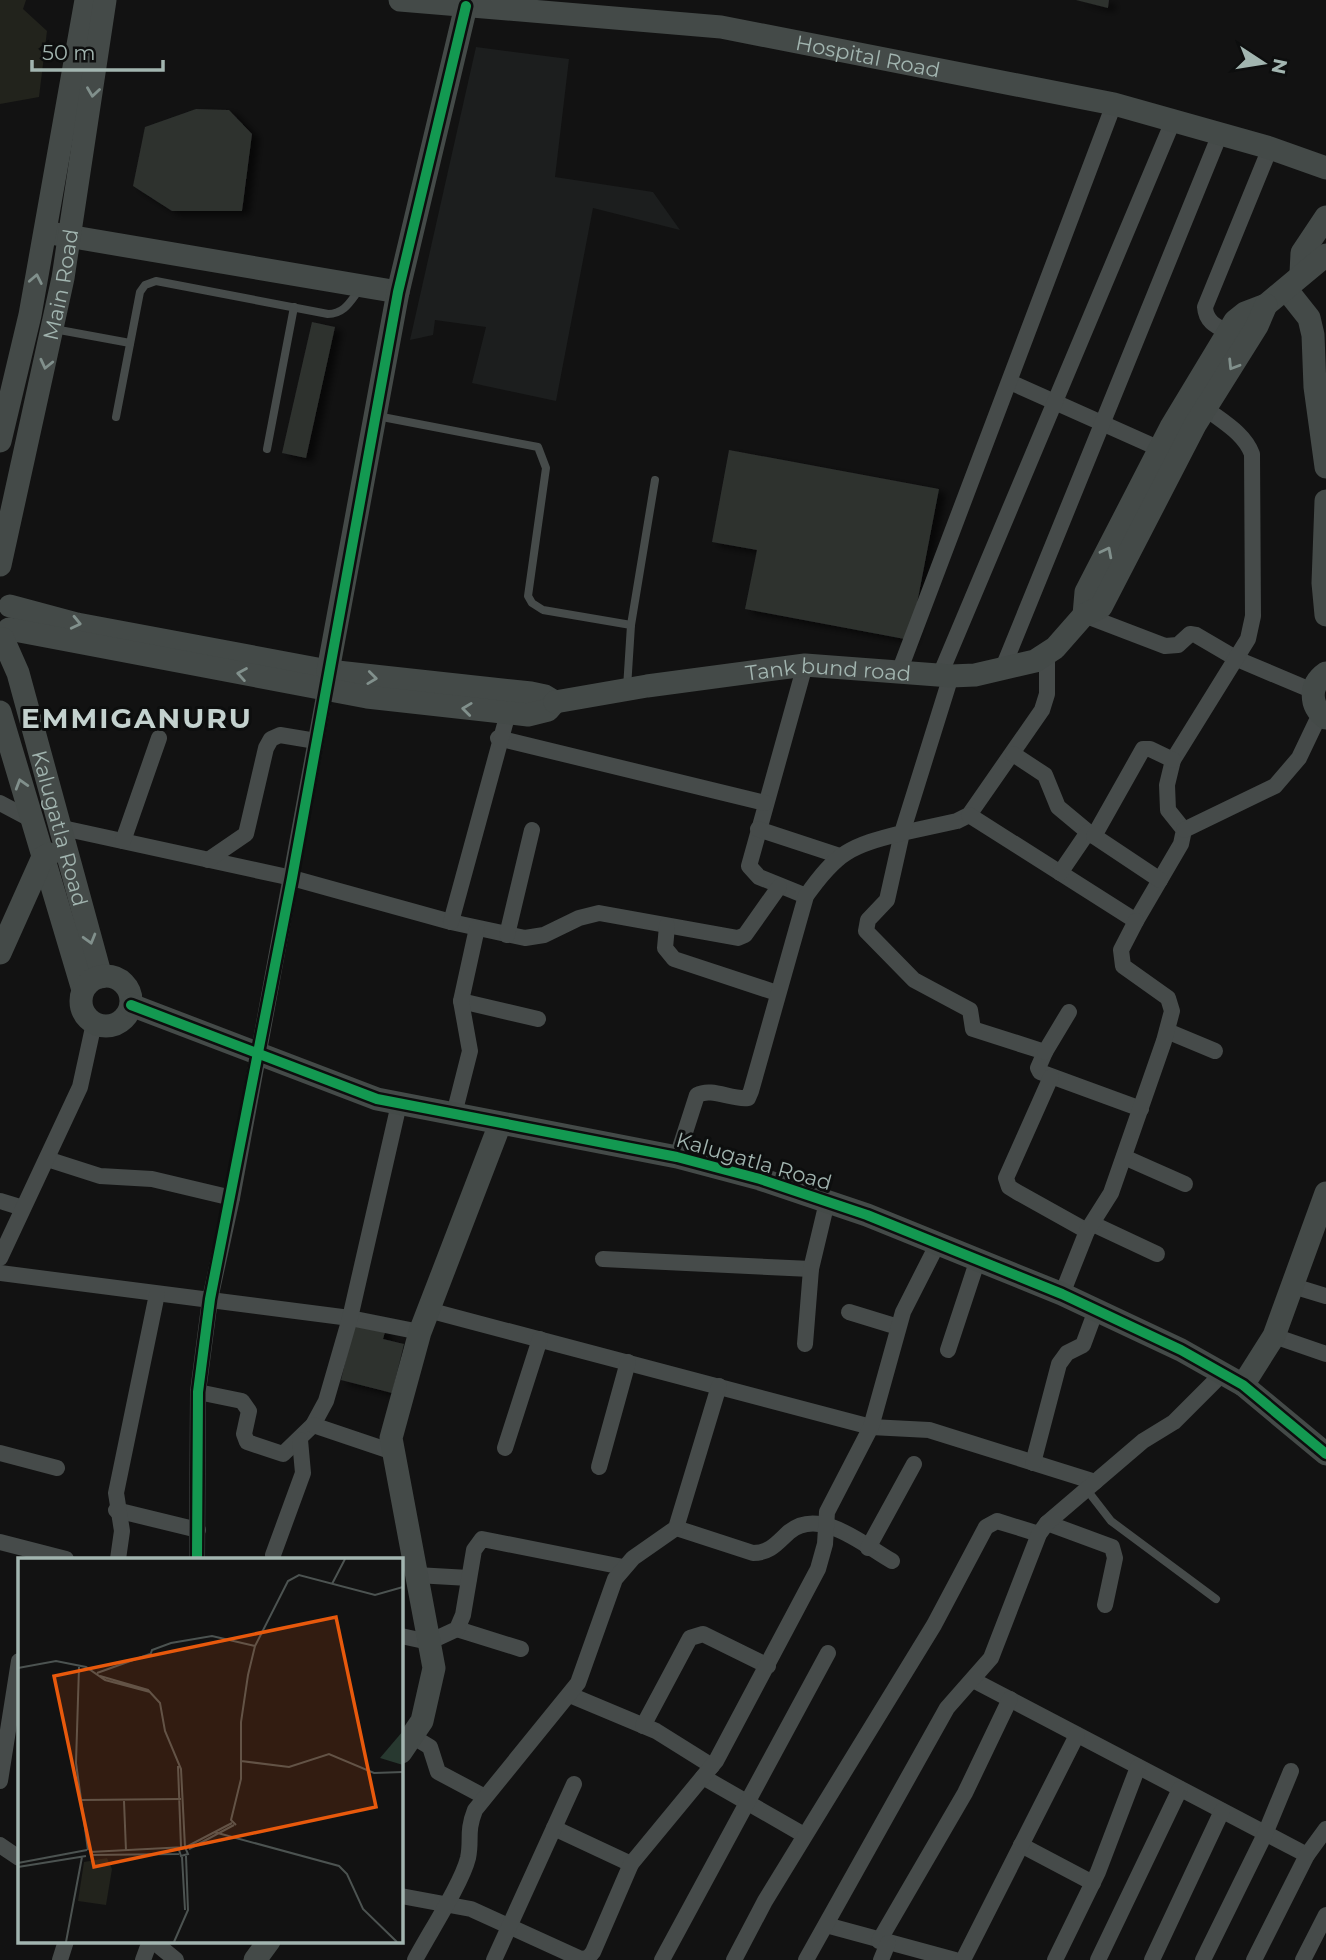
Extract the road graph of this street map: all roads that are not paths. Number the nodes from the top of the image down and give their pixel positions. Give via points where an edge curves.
1 (86, 0) edge
2 (105, 0) edge
3 (400, 0) edge
4 (440, 2) edge
5 (466, 6) junction
6 (1114, 104) junction
7 (1173, 121) junction
8 (1220, 134) junction
9 (1270, 148) junction
10 (1326, 168) edge
11 (1326, 217) edge
12 (44, 232) junction
13 (70, 236) junction
14 (1326, 255) edge
15 (1294, 281) junction
16 (362, 286) junction
17 (398, 292) junction
18 (1266, 305) junction
19 (294, 307) junction
20 (54, 329) junction
21 (1228, 332) junction
22 (130, 343) junction
23 (1320, 364) edge
24 (1010, 382) junction
25 (1055, 402) junction
26 (1322, 407) edge
27 (1205, 408) junction
28 (377, 416) junction
29 (116, 417) dead end
30 (1102, 422) junction
31 (0, 441) edge
32 (267, 449) dead end
33 (1160, 449) junction
34 (1326, 467) edge
35 (655, 480) dead end
36 (1326, 501) edge
37 (0, 565) edge
38 (5, 598) edge
39 (1084, 615) junction
40 (1326, 615) edge
41 (631, 625) junction
42 (4, 637) edge
43 (1047, 654) junction
44 (1237, 659) junction
45 (805, 665) junction
46 (1002, 670) junction
47 (899, 672) junction
48 (946, 675) junction
49 (327, 680) junction
50 (1319, 682) edge
51 (627, 690) junction
52 (555, 702) junction
53 (508, 713) junction
54 (0, 714) edge
55 (1323, 716) edge
56 (159, 738) dead end
57 (498, 738) junction
58 (316, 741) junction
59 (1013, 754) junction
60 (1173, 760) junction
61 (0, 803) edge
62 (765, 803) junction
63 (969, 815) junction
64 (32, 820) junction
65 (758, 829) junction
66 (532, 830) dead end
67 (1184, 830) junction
68 (902, 833) junction
69 (1091, 834) junction
70 (123, 841) junction
71 (55, 844) junction
72 (840, 856) junction
73 (208, 860) junction
74 (1060, 873) junction
75 (292, 878) junction
76 (1160, 880) junction
77 (779, 887) junction
78 (806, 896) junction
79 (7, 916) edge
80 (1136, 921) junction
81 (451, 922) junction
82 (667, 926) junction
83 (477, 928) junction
84 (507, 935) junction
85 (0, 953) edge
86 (92, 983) junction
87 (778, 993) junction
88 (461, 1001) junction
89 (131, 1005) junction
90 (1069, 1012) dead end
91 (538, 1019) dead end
92 (94, 1023) junction
93 (1167, 1031) junction
94 (1215, 1051) dead end
95 (1045, 1052) junction
96 (257, 1053) junction
97 (1051, 1077) junction
98 (398, 1104) junction
99 (1140, 1109) junction
100 (454, 1114) junction
101 (500, 1125) junction
102 (677, 1157) junction
103 (1124, 1157) junction
104 (47, 1159) junction
105 (1185, 1184) dead end
106 (1326, 1193) edge
107 (232, 1198) junction
108 (0, 1201) edge
109 (827, 1202) junction
110 (23, 1208) junction
111 (1090, 1227) junction
112 (938, 1242) junction
113 (1157, 1254) dead end
114 (0, 1258) edge
115 (603, 1259) dead end
116 (978, 1259) junction
117 (811, 1269) junction
118 (0, 1273) edge
119 (1293, 1286) junction
120 (158, 1294) junction
121 (1062, 1294) junction
122 (1326, 1296) edge
123 (210, 1298) junction
124 (428, 1310) junction
125 (1096, 1310) junction
126 (849, 1312) dead end
127 (349, 1318) junction
128 (898, 1328) junction
129 (420, 1332) junction
130 (1274, 1336) junction
131 (540, 1339) junction
132 (805, 1344) dead end
133 (948, 1350) dead end
134 (1326, 1354) edge
135 (628, 1362) junction
136 (1223, 1373) junction
137 (1243, 1385) junction
138 (719, 1386) junction
139 (198, 1392) junction
140 (313, 1425) junction
141 (871, 1427) junction
142 (299, 1440) junction
143 (505, 1448) dead end
144 (393, 1452) junction
145 (0, 1453) edge
146 (1326, 1454) edge
147 (1033, 1463) junction
148 (914, 1464) dead end
149 (599, 1467) dead end
150 (57, 1468) dead end
151 (1091, 1486) junction
152 (116, 1510) junction
153 (825, 1523) junction
154 (676, 1528) junction
155 (1043, 1529) junction
156 (198, 1530) junction
157 (0, 1542) edge
158 (868, 1548) junction
159 (273, 1555) dead end
160 (36, 1556) edge
161 (56, 1558) edge
162 (118, 1558) edge
163 (197, 1558) edge
164 (892, 1562) dead end
165 (623, 1567) junction
166 (416, 1575) junction
167 (469, 1578) junction
168 (1216, 1599) dead end
169 (1105, 1605) dead end
170 (457, 1629) junction
171 (402, 1636) edge
172 (429, 1642) junction
173 (521, 1649) dead end
174 (828, 1653) dead end
175 (768, 1666) junction
176 (18, 1667) edge
177 (973, 1680) junction
178 (570, 1695) junction
179 (1010, 1699) junction
180 (643, 1726) junction
181 (1077, 1735) junction
182 (406, 1744) edge
183 (1138, 1767) junction
184 (1291, 1771) dead end
185 (708, 1772) junction
186 (0, 1781) edge
187 (574, 1784) dead end
188 (1180, 1789) junction
189 (485, 1797) junction
190 (747, 1802) junction
191 (1223, 1811) junction
192 (554, 1828) junction
193 (1326, 1829) edge
194 (1265, 1834) junction
195 (804, 1835) junction
196 (0, 1845) edge
197 (1021, 1845) junction
198 (1307, 1855) junction
199 (18, 1857) edge
200 (631, 1864) junction
201 (1093, 1883) junction
202 (402, 1896) edge
203 (444, 1905) junction
204 (1326, 1915) edge
205 (508, 1924) junction
206 (826, 1926) junction
207 (66, 1942) edge
208 (151, 1942) edge
209 (152, 1942) edge
210 (269, 1942) edge
211 (884, 1942) junction
212 (573, 1958) edge
213 (60, 1960) edge
214 (143, 1960) edge
215 (176, 1960) edge
216 (255, 1960) edge
217 (415, 1960) edge
218 (494, 1960) edge
219 (663, 1960) edge
220 (734, 1960) edge
221 (806, 1960) edge
222 (881, 1960) edge
223 (954, 1960) edge
224 (963, 1960) edge
225 (1055, 1960) edge
226 (1098, 1960) edge
227 (1152, 1960) edge
228 (1203, 1960) edge
229 (1254, 1960) edge
230 (1303, 1960) edge

1 - 12 street, Main Road
2 -> 13 street, Main Road
3 - 4 street, Hospital Road
4 - 5 street, Hospital Road
5 - 6 street, Hospital Road via 721,27
5 - 17 street
6 - 7 street, Hospital Road
6 - 24 street
7 - 8 street, Hospital Road
7 - 25 street
8 - 9 street, Hospital Road
8 - 30 street
9 - 10 street, Hospital Road
9 - 21 street via 1205,307 1213,325
11 - 15 street via 1302,253
12 - 13 street
31 -> 12 street, Main Road
13 - 16 street
13 - 20 street, Main Road
14 - 15 street
15 - 18 street
15 - 23 street
16 - 17 street
16 - 19 lane via 337,314
17 - 28 street
18 - 21 street via 1245,313
18 -> 27 street, Tank bund road
19 - 22 lane via 156,281 140,292
19 - 32 lane
20 - 22 lane
20 -> 37 street, Main Road
21 - 33 street
22 - 29 lane
23 - 26 street
24 - 25 street
24 - 47 street
25 - 30 street
25 - 48 street
26 - 34 street
27 - 39 street, Tank bund road via 1101,607
27 - 44 street via 1248,443 1254,464 1253,616
28 - 41 lane via 538,447 546,468 528,587 532,603 543,610
28 - 49 street
30 - 33 street
30 - 46 street
39 -> 33 street via 1086,592
35 - 41 lane
36 - 40 street
38 - 42 street
38 -> 49 street via 77,624
39 - 43 street, Tank bund road
39 - 44 street via 1165,646 1196,635
41 - 51 lane
49 -> 42 street
42 - 71 street, Kalugatla Road via 18,673
43 - 46 street, Tank bund road
43 - 59 street via 1047,694 1035,723
44 - 50 street
44 - 60 street
45 - 47 street, Tank bund road
45 - 51 street, Tank bund road
45 - 62 street
46 - 48 street, Tank bund road
47 - 48 street, Tank bund road
48 - 68 street
49 -> 52 street via 531,693
53 -> 49 street, Tank bund road
49 - 58 street
50 - 55 street via 1313,700
51 - 52 street, Tank bund road
52 - 53 street, Tank bund road via 538,714
53 - 57 street
64 -> 54 street, Kalugatla Road
55 - 67 street via 1299,758 1275,786
56 - 70 street
57 - 62 street
57 - 81 street
58 - 73 street via 280,735 271,739 246,834
58 - 75 street
59 - 63 street
59 - 69 street via 1045,775 1058,807
60 - 67 street via 1168,810
60 - 69 street via 1143,749
61 - 64 street
62 - 65 street
63 - 68 street
63 - 74 street
64 - 71 street, Kalugatla Road
65 - 72 street
65 - 77 street via 749,866 752,873
66 - 84 street
67 - 76 street
68 - 72 street via 863,843
68 - 95 street via 887,900 868,920 866,931 914,980 970,1010 973,1029
69 - 74 street
69 - 76 street
70 - 71 street
70 - 73 street
71 - 79 street
71 - 86 street, Kalugatla Road
72 - 78 street
73 - 75 street
74 - 80 street
75 - 81 street
75 - 96 street
76 - 80 street
77 - 78 street
77 - 82 street via 745,935 738,938
78 - 87 street
79 - 85 street
80 - 93 street via 1121,959 1129,972 1171,1003
81 - 83 street
82 - 84 street via 598,913 536,938
82 - 87 street via 665,947 674,959
83 - 84 street
83 - 88 street
86 - 89 street via 109,976 123,983
86 - 92 street, Kalugatla Road via 83,1010
87 - 102 street via 748,1098 709,1092 697,1095
88 - 91 street
88 - 100 street via 470,1051
89 - 92 street via 117,1023
89 - 96 street, Kalugatla Road
90 - 95 street
92 - 104 street via 80,1087
93 - 94 street
93 - 99 street
95 - 97 street via 1038,1068
96 - 98 street, Kalugatla Road
96 - 107 street
97 - 99 street
97 - 111 street via 1006,1178 1017,1192
98 - 100 street, Kalugatla Road
98 - 127 street
99 - 103 street
100 - 101 street, Kalugatla Road
101 - 102 street, Kalugatla Road
101 - 124 street
102 - 109 street, Kalugatla Road
103 - 105 street
103 - 111 street via 1107,1205
104 - 107 street via 100,1176 152,1179
104 - 110 street
106 - 119 street
107 - 123 street
108 - 110 street
109 - 112 street, Kalugatla Road
109 - 117 street
110 - 114 street
111 - 113 street
111 - 121 street
112 - 116 street, Kalugatla Road
112 - 128 street
115 - 117 street
116 - 121 street, Kalugatla Road
116 - 133 street
117 - 132 street
118 - 120 street
119 - 122 street
119 - 130 street
120 - 123 street
120 - 152 street
121 - 125 street, Kalugatla Road
123 - 127 street
123 - 139 street
124 - 129 street
124 - 131 street
125 - 136 street, Kalugatla Road
125 - 147 street via 1083,1345 1066,1353 1059,1364
126 - 128 street
127 - 129 street
127 - 140 street via 326,1401
128 - 141 street
129 - 144 street via 393,1424
130 - 134 street
130 - 137 street
131 - 135 street
131 - 143 street
135 - 138 street
135 - 149 street
136 - 137 street, Kalugatla Road
136 - 151 street via 1174,1422 1143,1441
137 - 146 street, Kalugatla Road
138 - 141 street
138 - 154 street
139 - 142 street via 247,1405 244,1434 251,1445 284,1454
139 - 156 street
140 - 142 street
140 - 144 street
141 - 147 street via 929,1430
141 - 153 street
142 - 159 street via 303,1473
144 - 166 street
145 - 150 street
147 - 151 street
148 - 158 street
151 - 155 street
151 - 168 lane via 1111,1521
152 - 156 street
152 - 162 street via 122,1531
153 - 154 street via 802,1525 764,1553
153 - 158 street
153 - 175 street via 818,1569
154 - 165 street
155 - 169 street via 1112,1547 1115,1558
155 - 177 street via 1000,1641
155 - 195 street via 997,1521 986,1527 934,1625
156 - 163 street
157 - 160 street
158 - 164 street
160 - 161 street
165 - 167 street via 487,1539 477,1544
165 - 178 street
166 - 167 street
166 - 172 street
167 - 170 street
170 - 172 street
170 - 173 street
171 - 172 street
172 - 182 street via 434,1668 422,1721
174 - 190 street
175 - 180 street via 695,1634
175 - 185 street
176 - 186 street
177 - 179 street
177 - 206 street via 941,1717
178 - 180 street
178 - 189 street
179 - 181 street
179 - 211 street
180 - 185 street
181 - 183 street
181 - 197 street
182 - 189 street via 430,1746 438,1772
183 - 188 street
183 - 201 street
184 - 194 street
185 - 190 street
185 - 200 street
187 - 192 street
188 - 191 street
188 - 226 street
189 - 203 street via 467,1833 465,1867
190 - 195 street
190 - 219 street
191 - 194 street
191 - 227 street
192 - 200 street
192 - 205 street
193 - 198 street
194 - 198 street
194 - 228 street
195 - 220 street
196 - 199 street
197 - 201 street
197 - 224 street
198 - 229 street
200 - 212 street via 593,1952 587,1958
201 - 225 street
202 - 203 street
203 - 205 street via 471,1909
203 - 217 street
204 - 230 street
205 - 212 street
205 - 218 street
206 - 211 street
206 - 221 street
207 - 213 street
208 - 214 street
209 - 215 street
210 - 216 street
211 - 222 street
211 - 223 street

